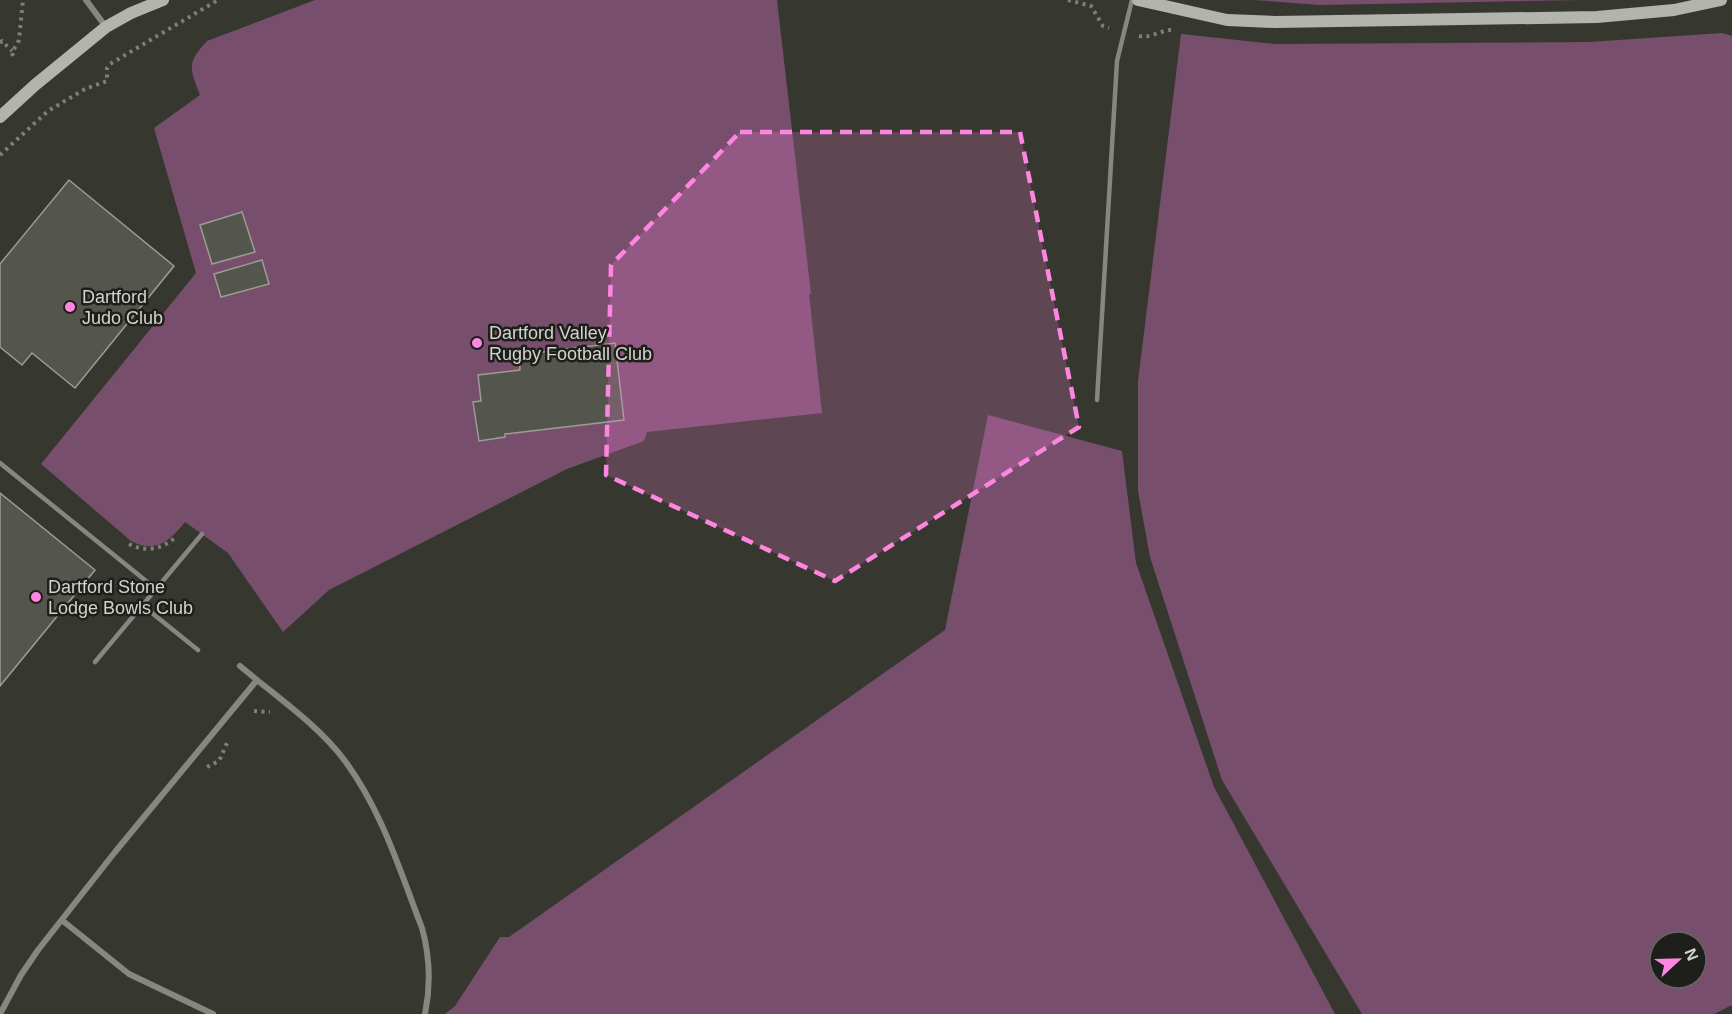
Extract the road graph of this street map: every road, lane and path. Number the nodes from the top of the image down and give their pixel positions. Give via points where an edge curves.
1 (23, 0) edge
2 (86, 0) edge
3 (163, 0) edge
4 (218, 0) edge
5 (1068, 0) edge
6 (1132, 0) edge
7 (1138, 0) edge
8 (1721, 0) edge
9 (1103, 26) dead end
10 (106, 27) junction
11 (0, 43) edge
12 (0, 117) edge
13 (0, 154) edge
14 (1097, 400) dead end
15 (0, 463) edge
16 (202, 534) dead end
17 (156, 589) junction
18 (142, 605) junction
19 (198, 650) dead end
20 (95, 663) dead end
21 (240, 666) dead end
22 (257, 680) junction
23 (249, 712) dead end
24 (278, 714) dead end
25 (229, 738) dead end
26 (201, 770) dead end
27 (63, 921) junction
28 (0, 1014) edge
29 (213, 1014) edge
30 (425, 1014) edge

1 - 11 path via 19,40 13,53
2 - 10 street
3 - 10 main road
4 - 13 path via 110,64 107,81 48,111
5 - 9 path via 1092,6
6 - 14 lane via 1117,61
7 - 8 main road via 1227,20 1275,22 1597,17 1674,10
10 - 12 main road
15 - 17 lane
16 - 17 lane
17 - 18 lane
18 - 19 lane
18 - 20 lane
21 - 22 street
22 - 27 street
22 - 30 street via 336,750 373,805 427,945 430,971
23 - 24 path
25 - 26 path via 219,761
27 - 28 street via 25,968
27 - 29 street via 129,974

